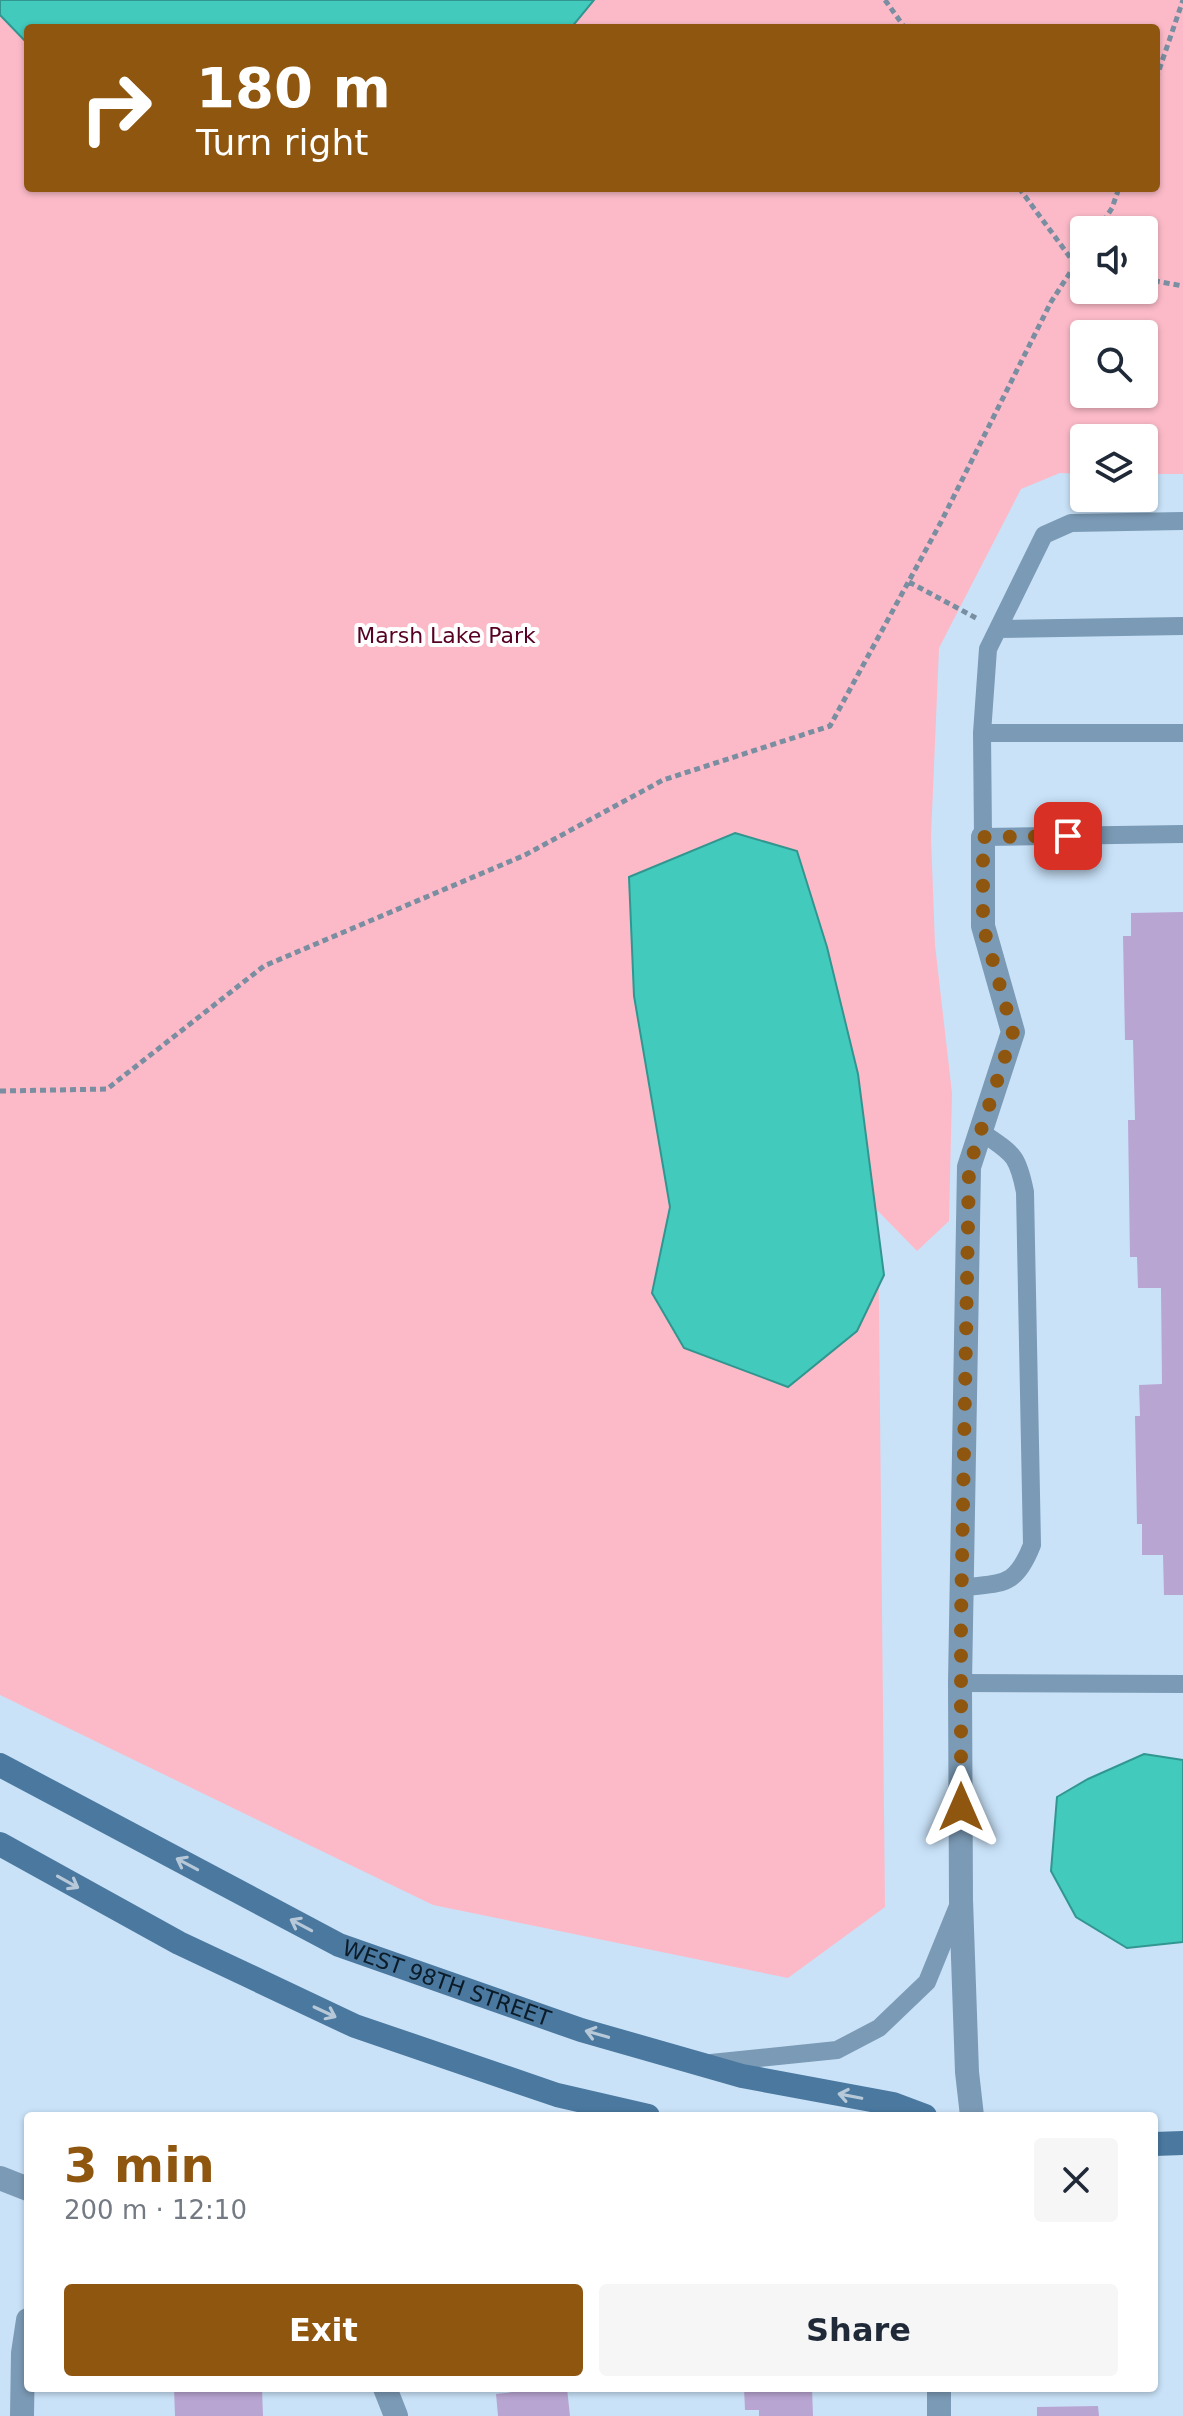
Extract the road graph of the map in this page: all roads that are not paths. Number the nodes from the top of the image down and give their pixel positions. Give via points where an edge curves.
1 (1183, 521) edge
2 (1183, 626) edge
3 (998, 629) junction
4 (982, 733) junction
5 (1183, 733) edge
6 (1183, 834) edge
7 (983, 837) junction
8 (980, 1131) junction
9 (961, 1588) junction
10 (960, 1683) junction
11 (1183, 1684) edge
12 (0, 1765) edge
13 (0, 1844) edge
14 (961, 1900) junction
15 (700, 2064) junction
16 (631, 2112) edge
17 (914, 2112) edge
18 (972, 2112) edge
19 (1183, 2143) edge
20 (1158, 2144) edge
21 (0, 2178) edge
22 (24, 2187) edge
23 (24, 2346) edge
24 (387, 2392) edge
25 (939, 2392) edge
26 (22, 2416) edge
27 (396, 2416) edge
28 (939, 2416) edge

1 - 3 lane via 1071,523 1044,535
2 - 3 lane
3 - 4 lane via 988,649
4 - 5 lane
4 - 7 lane
6 - 7 lane
7 - 8 street via 983,926 1013,1032
8 - 9 street via 969,1167
8 - 9 lane via 1019,1164 1025,1192 1032,1545 1024,1566 1010,1581
9 - 10 street
10 - 11 lane
10 - 14 street
15 -> 12 street, WEST 98TH STREET via 581,2030 339,1945
13 -> 16 street via 179,1943 355,2026 557,2095
14 - 15 lane via 927,1982 879,2028 837,2050
14 - 18 street
17 -> 15 street, WEST 98TH STREET
19 - 20 street
21 - 22 street
23 - 26 street
24 - 27 street
25 - 28 street

